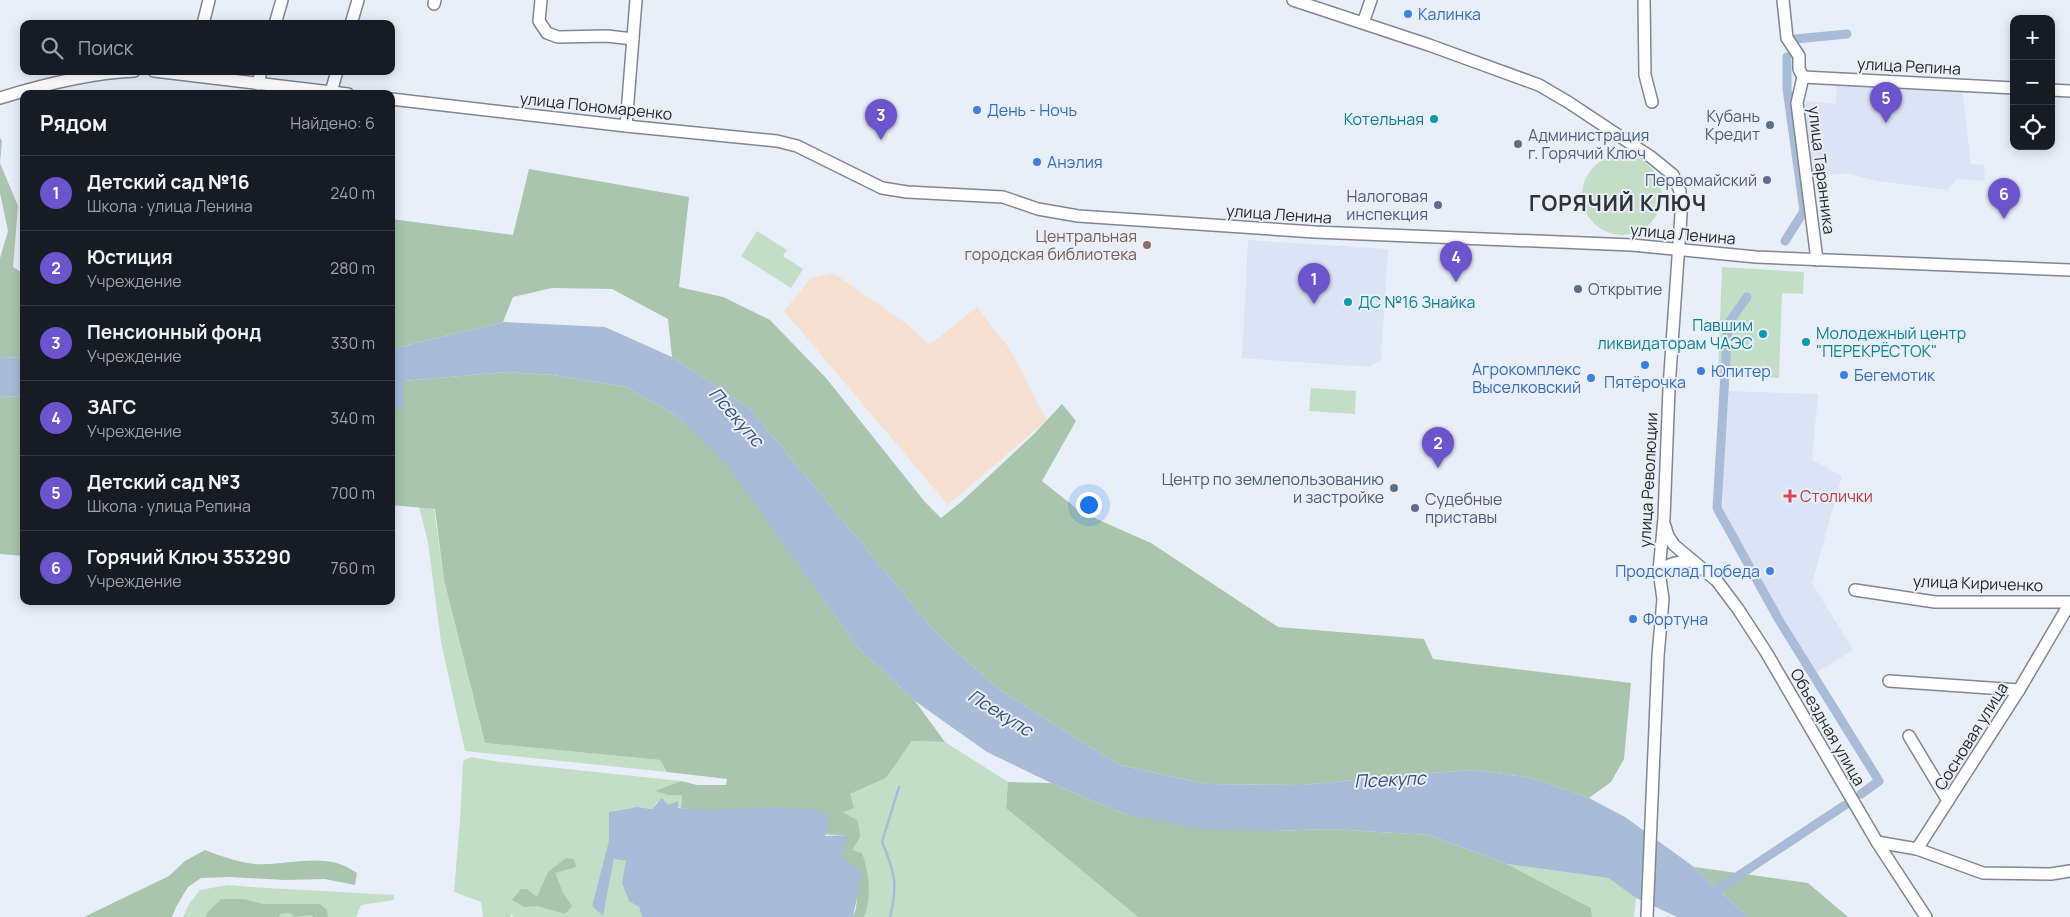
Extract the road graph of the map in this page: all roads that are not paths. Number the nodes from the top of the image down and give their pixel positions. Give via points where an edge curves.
1 (209, 0) edge
2 (282, 0) edge
3 (358, 0) edge
4 (541, 0) edge
5 (636, 0) edge
6 (1293, 0) edge
7 (1371, 0) edge
8 (1644, 0) edge
9 (1783, 0) edge
10 (204, 20) edge
11 (276, 20) edge
12 (352, 20) edge
13 (1363, 23) junction
14 (633, 39) junction
15 (99, 75) edge
16 (203, 75) edge
17 (260, 75) edge
18 (336, 75) edge
19 (1804, 77) junction
20 (258, 84) junction
21 (2010, 88) edge
22 (25, 90) edge
23 (313, 90) edge
24 (332, 90) edge
25 (2055, 90) edge
26 (2070, 90) edge
27 (20, 92) edge
28 (0, 98) edge
29 (395, 99) edge
30 (1652, 102) dead end
31 (626, 126) junction
32 (797, 146) joint
33 (1679, 249) junction
34 (1817, 260) junction
35 (2070, 270) edge
36 (1664, 518) junction
37 (1692, 561) junction
38 (1659, 571) junction
39 (1855, 590) dead end
40 (2070, 603) edge
41 (1889, 681) dead end
42 (2019, 690) junction
43 (1909, 736) dead end
44 (1948, 802) junction
45 (1876, 842) junction
46 (1917, 849) junction
47 (2070, 872) edge
48 (1647, 917) edge
49 (1926, 917) edge

1 - 10 street
2 - 11 street
3 - 12 street
4 - 14 street via 539,20 547,33 558,37
5 - 14 street
6 - 13 street
7 - 13 street
8 - 30 street via 1645,75
9 - 19 street via 1787,38 1799,56 1799,69
13 - 33 street, улица Революции via 1539,85 1651,158 1673,175 1680,191
14 - 31 street
15 - 22 street
16 - 20 street
17 - 20 street
18 - 24 street
19 - 21 street, улица Репина
19 - 34 street, улица Таранника via 1796,103
20 - 23 street
25 - 26 street
27 - 28 street
29 - 31 street, улица Пономаренко
31 - 32 street, улица Пономаренко via 777,141
32 - 33 street, улица Ленина via 882,188 1003,197 1038,209 1078,216 1315,232
33 - 34 street, улица Ленина
33 - 36 street, улица Революции
34 - 35 street, улица Ленина
36 - 37 street, Объездная улица via 1668,536
36 - 38 street, улица Революции
37 - 38 street via 1673,563
37 - 45 street, Объездная улица via 1716,581 1738,609
38 - 48 street, улица Революции via 1663,599
39 - 40 street, улица Кириченко via 1936,602
40 - 42 street, Сосновая улица
41 - 42 street
42 - 44 street, Сосновая улица
43 - 44 street
44 - 46 street, Сосновая улица
45 - 46 street
45 - 49 street, Объездная улица
46 - 47 street via 1983,872

